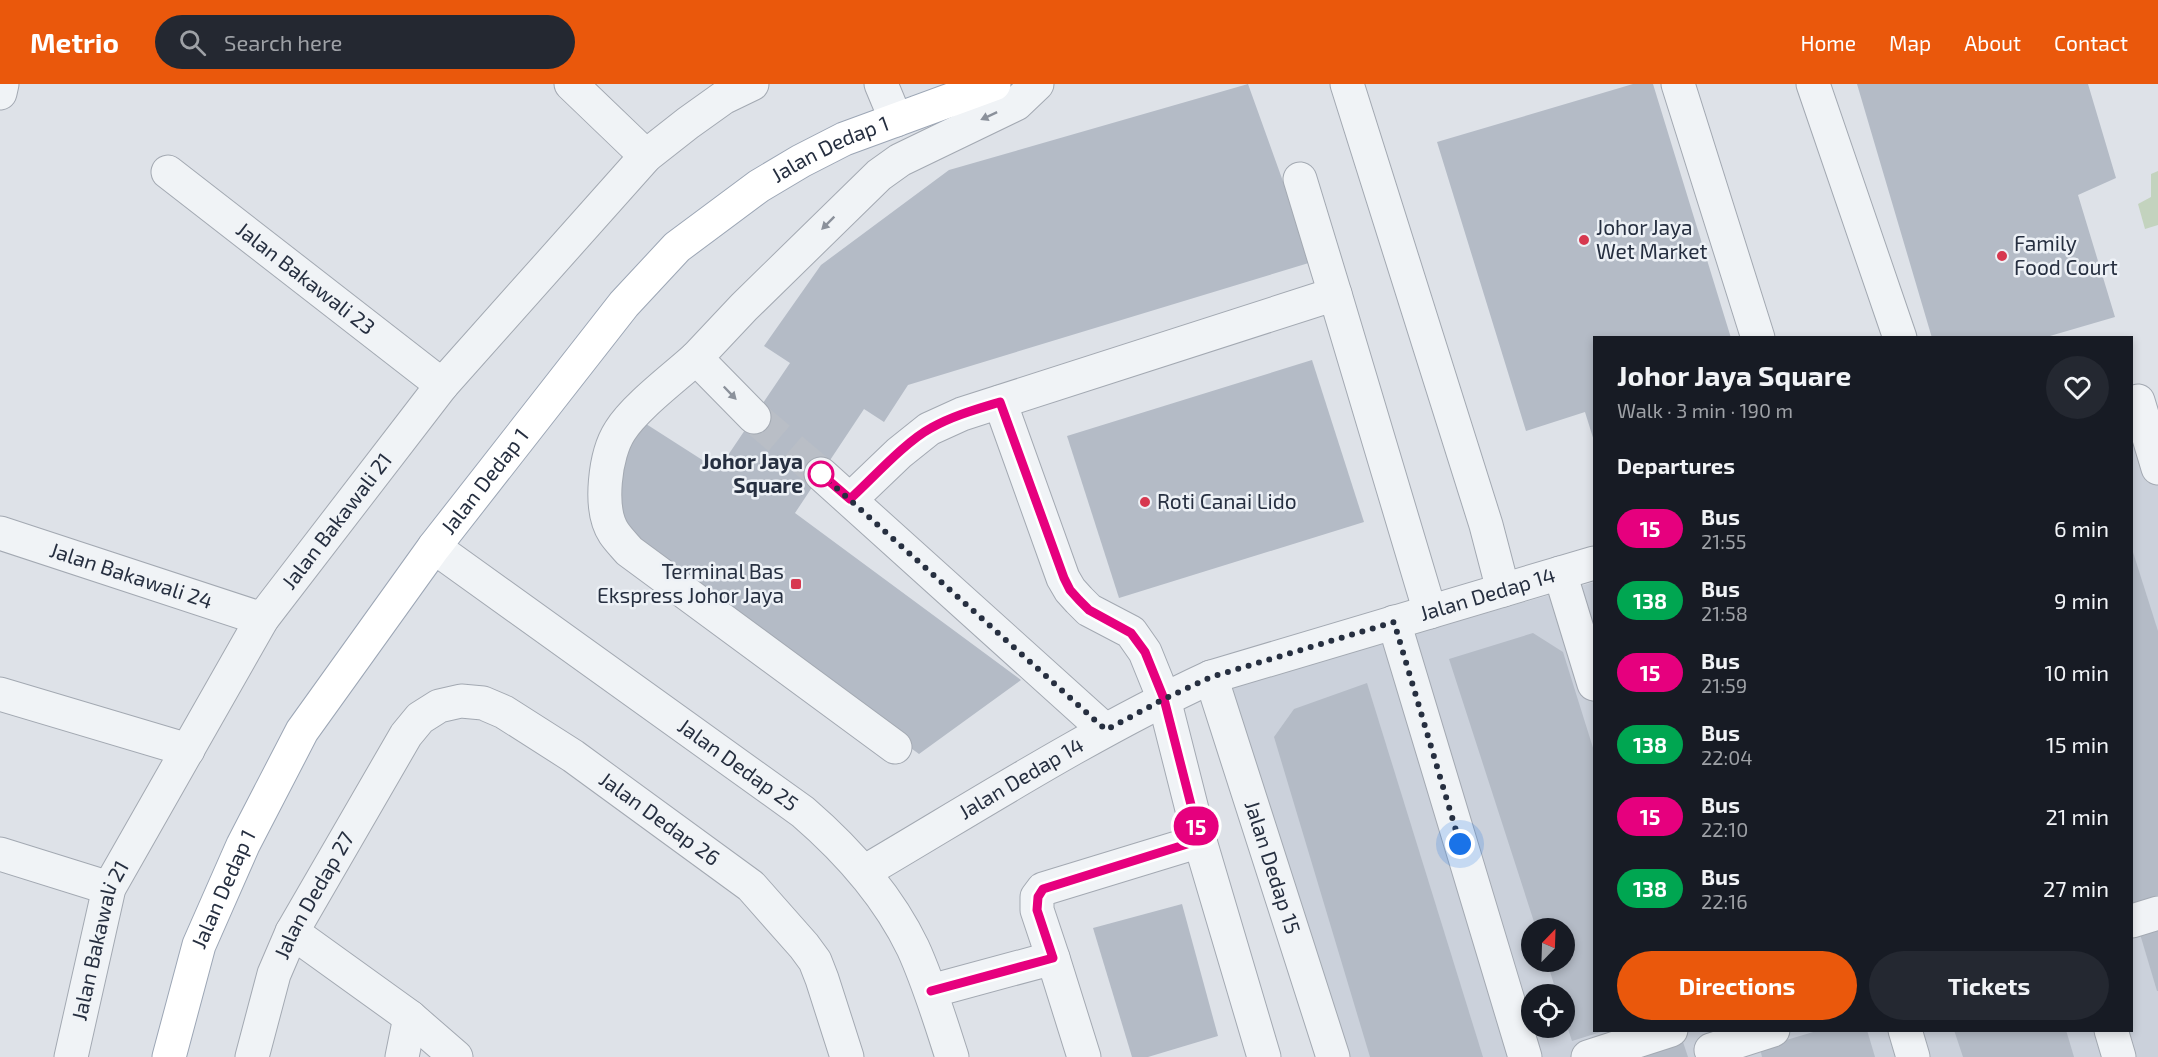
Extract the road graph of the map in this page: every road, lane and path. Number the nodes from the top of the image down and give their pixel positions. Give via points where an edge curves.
1 (2, 84) edge
2 (571, 84) edge
3 (752, 84) edge
4 (881, 84) edge
5 (994, 84) edge
6 (1037, 84) edge
7 (1347, 84) edge
8 (1678, 84) edge
9 (1812, 84) edge
10 (0, 93) edge
11 (896, 120) junction
12 (646, 156) junction
13 (168, 172) dead end
14 (1300, 179) dead end
15 (1335, 294) junction
16 (1757, 336) edge
17 (1899, 336) edge
18 (696, 358) junction
19 (442, 385) junction
20 (2142, 400) edge
21 (1000, 402) junction
22 (754, 417) tunnel mouth
23 (2158, 468) edge
24 (821, 474) tunnel mouth
25 (850, 499) junction
26 (0, 533) edge
27 (434, 547) junction
28 (1593, 563) edge
29 (1560, 573) junction
30 (1503, 590) junction
31 (1430, 612) junction
32 (262, 620) junction
33 (1394, 622) junction
34 (1211, 677) junction
35 (1593, 681) edge
36 (0, 694) edge
37 (1164, 699) junction
38 (1106, 730) junction
39 (400, 745) joint
40 (895, 747) dead end
41 (188, 750) junction
42 (1200, 840) junction
43 (0, 854) edge
44 (864, 872) junction
45 (109, 888) junction
46 (2158, 913) edge
47 (2133, 921) edge
48 (292, 932) junction
49 (1053, 958) junction
50 (931, 991) junction
51 (410, 1017) junction
52 (1665, 1032) edge
53 (1765, 1032) edge
54 (1906, 1032) edge
55 (2112, 1032) edge
56 (1709, 1046) edge
57 (71, 1057) edge
58 (169, 1057) edge
59 (252, 1057) edge
60 (402, 1057) edge
61 (456, 1057) edge
62 (847, 1057) edge
63 (952, 1057) edge
64 (1084, 1057) edge
65 (1264, 1057) edge
66 (1333, 1057) edge
67 (1525, 1057) edge
68 (1588, 1057) edge
69 (1913, 1057) edge
70 (2119, 1057) edge

1 - 10 street
2 - 12 street
3 - 12 street, Jalan Bakawali 21 via 723,98
4 - 11 street
5 - 11 main road, Jalan Dedap 1
6 -> 18 street via 1016,104 900,159 879,175
7 - 30 street
8 - 16 street
9 - 17 street
11 - 27 main road, Jalan Dedap 1 via 801,161 759,186 677,247 624,304
12 - 19 street, Jalan Bakawali 21
13 - 19 street, Jalan Bakawali 23
14 - 15 street
15 - 21 street
15 - 31 street
18 -> 22 street
18 - 40 street via 629,418 618,433 604,486 607,517 613,532 629,550
19 - 32 street, Jalan Bakawali 21
20 - 23 street
21 - 25 street via 929,429
21 - 37 street via 1070,590 1089,610 1122,626 1138,641
24 - 25 street
25 - 38 street
26 - 32 street, Jalan Bakawali 24
27 - 44 street, Jalan Dedap 25 via 803,812
27 - 58 main road, Jalan Dedap 1 via 296,741 243,844 199,945
28 - 29 street, Jalan Dedap 14
29 - 30 street, Jalan Dedap 14
29 - 35 street
30 - 31 street, Jalan Dedap 14
31 - 33 street, Jalan Dedap 14
32 - 41 street, Jalan Bakawali 21
33 - 34 street, Jalan Dedap 14
33 - 67 street
34 - 37 street, Jalan Dedap 14
34 - 66 street, Jalan Dedap 15
36 - 41 street
37 - 38 street, Jalan Dedap 14
37 - 42 street
38 - 44 street, Jalan Dedap 14
39 - 48 street, Jalan Dedap 27
39 - 62 street, Jalan Dedap 26 via 420,718 439,706 461,701 483,703 504,712 573,756 751,885 762,897 815,962
41 - 45 street, Jalan Bakawali 21
42 - 49 street via 1043,889 1037,910
42 - 65 street
43 - 45 street
44 - 50 street, Jalan Dedap 25 via 912,947
45 - 57 street, Jalan Bakawali 21
46 - 47 street
48 - 51 street
48 - 59 street, Jalan Dedap 27 via 274,974
49 - 50 street
49 - 64 street
50 - 63 street, Jalan Dedap 25
51 - 60 street
51 - 61 street
52 - 68 street
53 - 56 street
54 - 69 street
55 - 70 street

